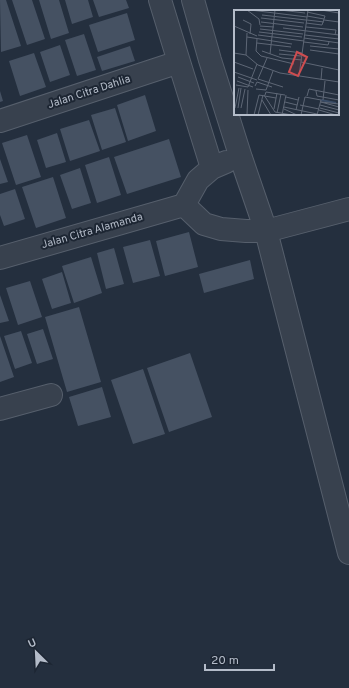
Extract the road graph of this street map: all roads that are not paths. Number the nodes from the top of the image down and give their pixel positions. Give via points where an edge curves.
1 (160, 0) edge
2 (193, 0) edge
3 (178, 62) junction
4 (0, 121) edge
5 (241, 158) junction
6 (212, 168) junction
7 (184, 205) junction
8 (349, 209) edge
9 (266, 231) junction
10 (0, 258) edge
11 (51, 395) dead end
12 (0, 409) edge
13 (349, 553) edge

1 - 3 street
2 - 5 street
3 - 4 street, Jalan Citra Dahlia
3 - 6 street
5 - 6 street
5 - 9 street
6 - 7 street via 198,180
7 - 9 street via 204,224 220,229
7 - 10 street, Jalan Citra Alamanda
8 - 9 street
9 - 13 street
11 - 12 street

